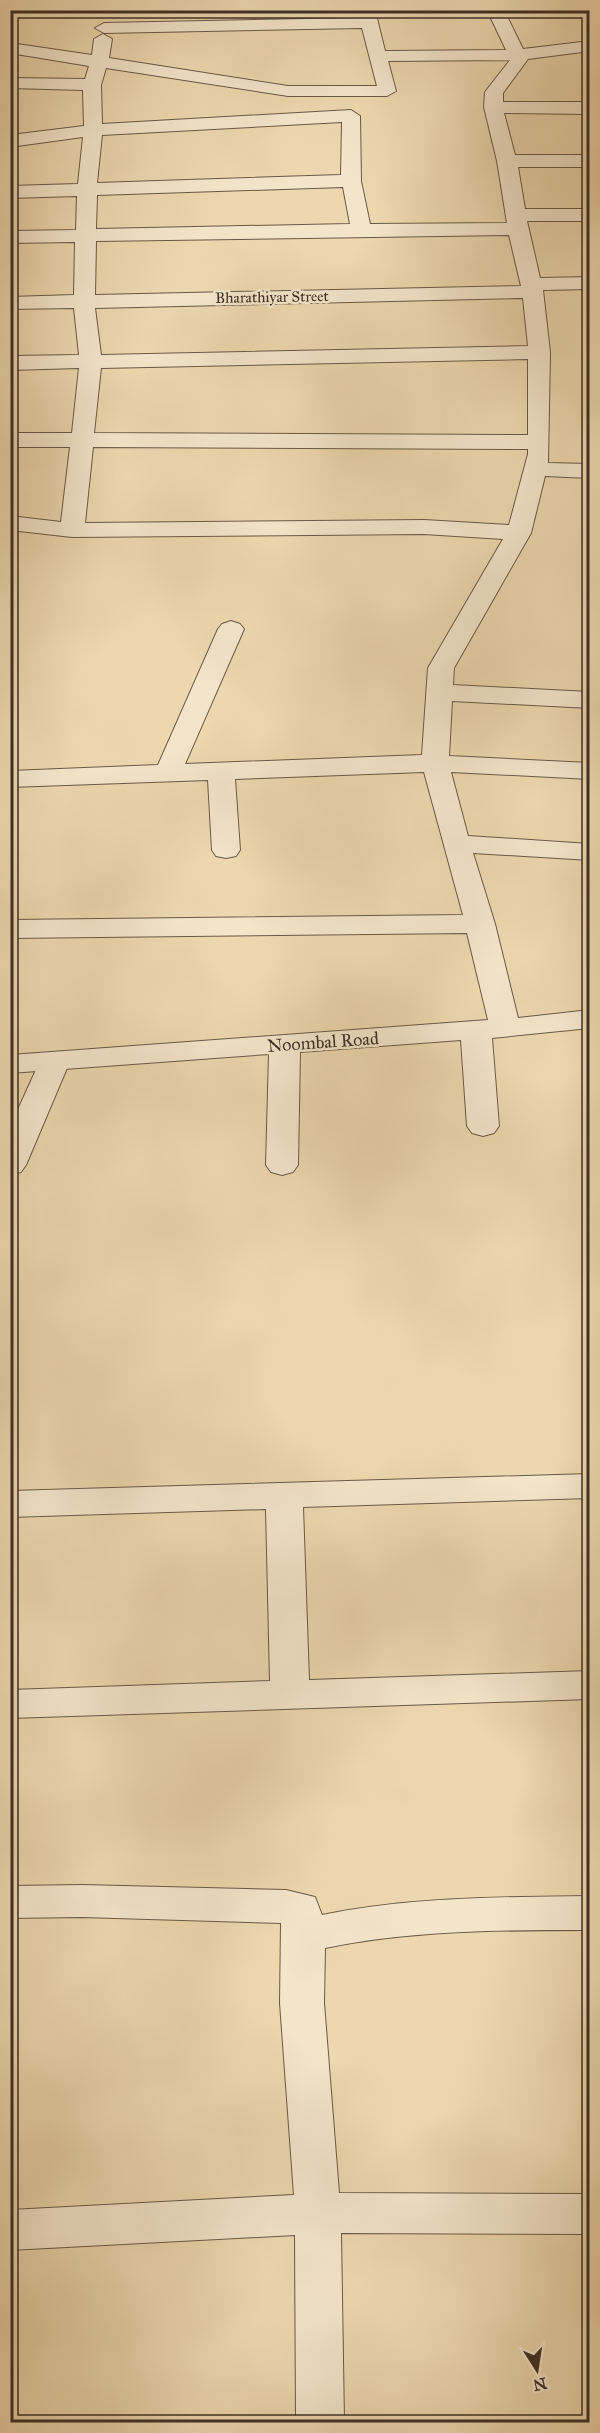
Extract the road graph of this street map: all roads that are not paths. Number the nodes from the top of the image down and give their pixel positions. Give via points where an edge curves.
1 (111, 10) edge
2 (495, 10) edge
3 (367, 17) edge
4 (104, 28) junction
5 (590, 46) edge
6 (10, 48) edge
7 (379, 56) junction
8 (519, 59) junction
9 (100, 60) junction
10 (590, 64) edge
11 (10, 82) edge
12 (92, 86) junction
13 (493, 107) junction
14 (590, 108) edge
15 (93, 130) junction
16 (10, 141) edge
17 (507, 161) junction
18 (590, 161) edge
19 (351, 181) junction
20 (87, 189) junction
21 (10, 192) edge
22 (590, 215) edge
23 (517, 222) junction
24 (361, 230) junction
25 (10, 237) edge
26 (87, 237) junction
27 (590, 283) edge
28 (532, 288) junction
29 (84, 301) junction
30 (10, 303) edge
31 (539, 352) junction
32 (91, 361) junction
33 (10, 363) edge
34 (10, 440) edge
35 (83, 441) junction
36 (539, 442) junction
37 (535, 469) junction
38 (590, 471) edge
39 (10, 523) edge
40 (72, 530) junction
41 (519, 533) junction
42 (231, 629) dead end
43 (439, 692) junction
44 (590, 700) edge
45 (435, 763) junction
46 (221, 771) junction
47 (590, 771) edge
48 (168, 772) junction
49 (10, 779) edge
50 (456, 844) junction
51 (226, 850) dead end
52 (590, 852) edge
53 (480, 924) junction
54 (10, 929) edge
55 (590, 1019) edge
56 (490, 1030) junction
57 (285, 1045) junction
58 (55, 1061) junction
59 (10, 1064) edge
60 (483, 1126) dead end
61 (10, 1165) edge
62 (282, 1166) dead end
63 (590, 1486) edge
64 (284, 1496) junction
65 (10, 1504) edge
66 (590, 1685) edge
67 (290, 1695) junction
68 (10, 1704) edge
69 (10, 1902) edge
70 (590, 1913) edge
71 (304, 1936) junction
72 (318, 2214) junction
73 (590, 2214) edge
74 (10, 2230) edge
75 (320, 2422) edge

1 - 4 street
2 - 8 street
3 - 4 street
3 - 7 street
4 - 9 street
5 - 8 street
6 - 9 street
7 - 8 street
7 - 9 street via 387,91 288,91
8 - 10 street
8 - 13 street via 494,92
9 - 12 street
11 - 12 street
12 - 15 street
13 - 14 street
13 - 17 street
15 - 16 street
15 - 19 street via 351,116
15 - 20 street
17 - 18 street
17 - 23 street
19 - 20 street
19 - 24 street
20 - 21 street
20 - 26 street
22 - 23 street
23 - 24 street
23 - 28 street
24 - 26 street
25 - 26 street
26 - 29 street
27 - 28 street, Bharathiyar Street
28 - 29 street, Bharathiyar Street
28 - 31 street
29 - 30 street, Bharathiyar Street
29 - 32 street
31 - 32 street
31 - 36 street
32 - 33 street
32 - 35 street
34 - 35 street
35 - 36 street
35 - 40 street
36 - 37 street
37 - 38 street
37 - 41 street
39 - 40 street
40 - 41 street via 424,527
41 - 43 street via 441,668
42 - 48 street
43 - 44 street
43 - 45 street
45 - 46 street
45 - 47 street
45 - 50 street
46 - 48 street
46 - 51 street
48 - 49 street
50 - 52 street
50 - 53 street
53 - 54 street
53 - 56 street
55 - 56 street, Noombal Road
56 - 57 street, Noombal Road
56 - 60 street
57 - 58 street, Noombal Road
57 - 62 street
58 - 59 street, Noombal Road
58 - 61 street
63 - 64 street
64 - 65 street
64 - 67 street
66 - 67 street
67 - 68 street
69 - 71 street via 286,1907 300,1909
70 - 71 street via 413,1917 343,1926
71 - 72 street via 302,2003
72 - 73 street
72 - 74 street
72 - 75 street

